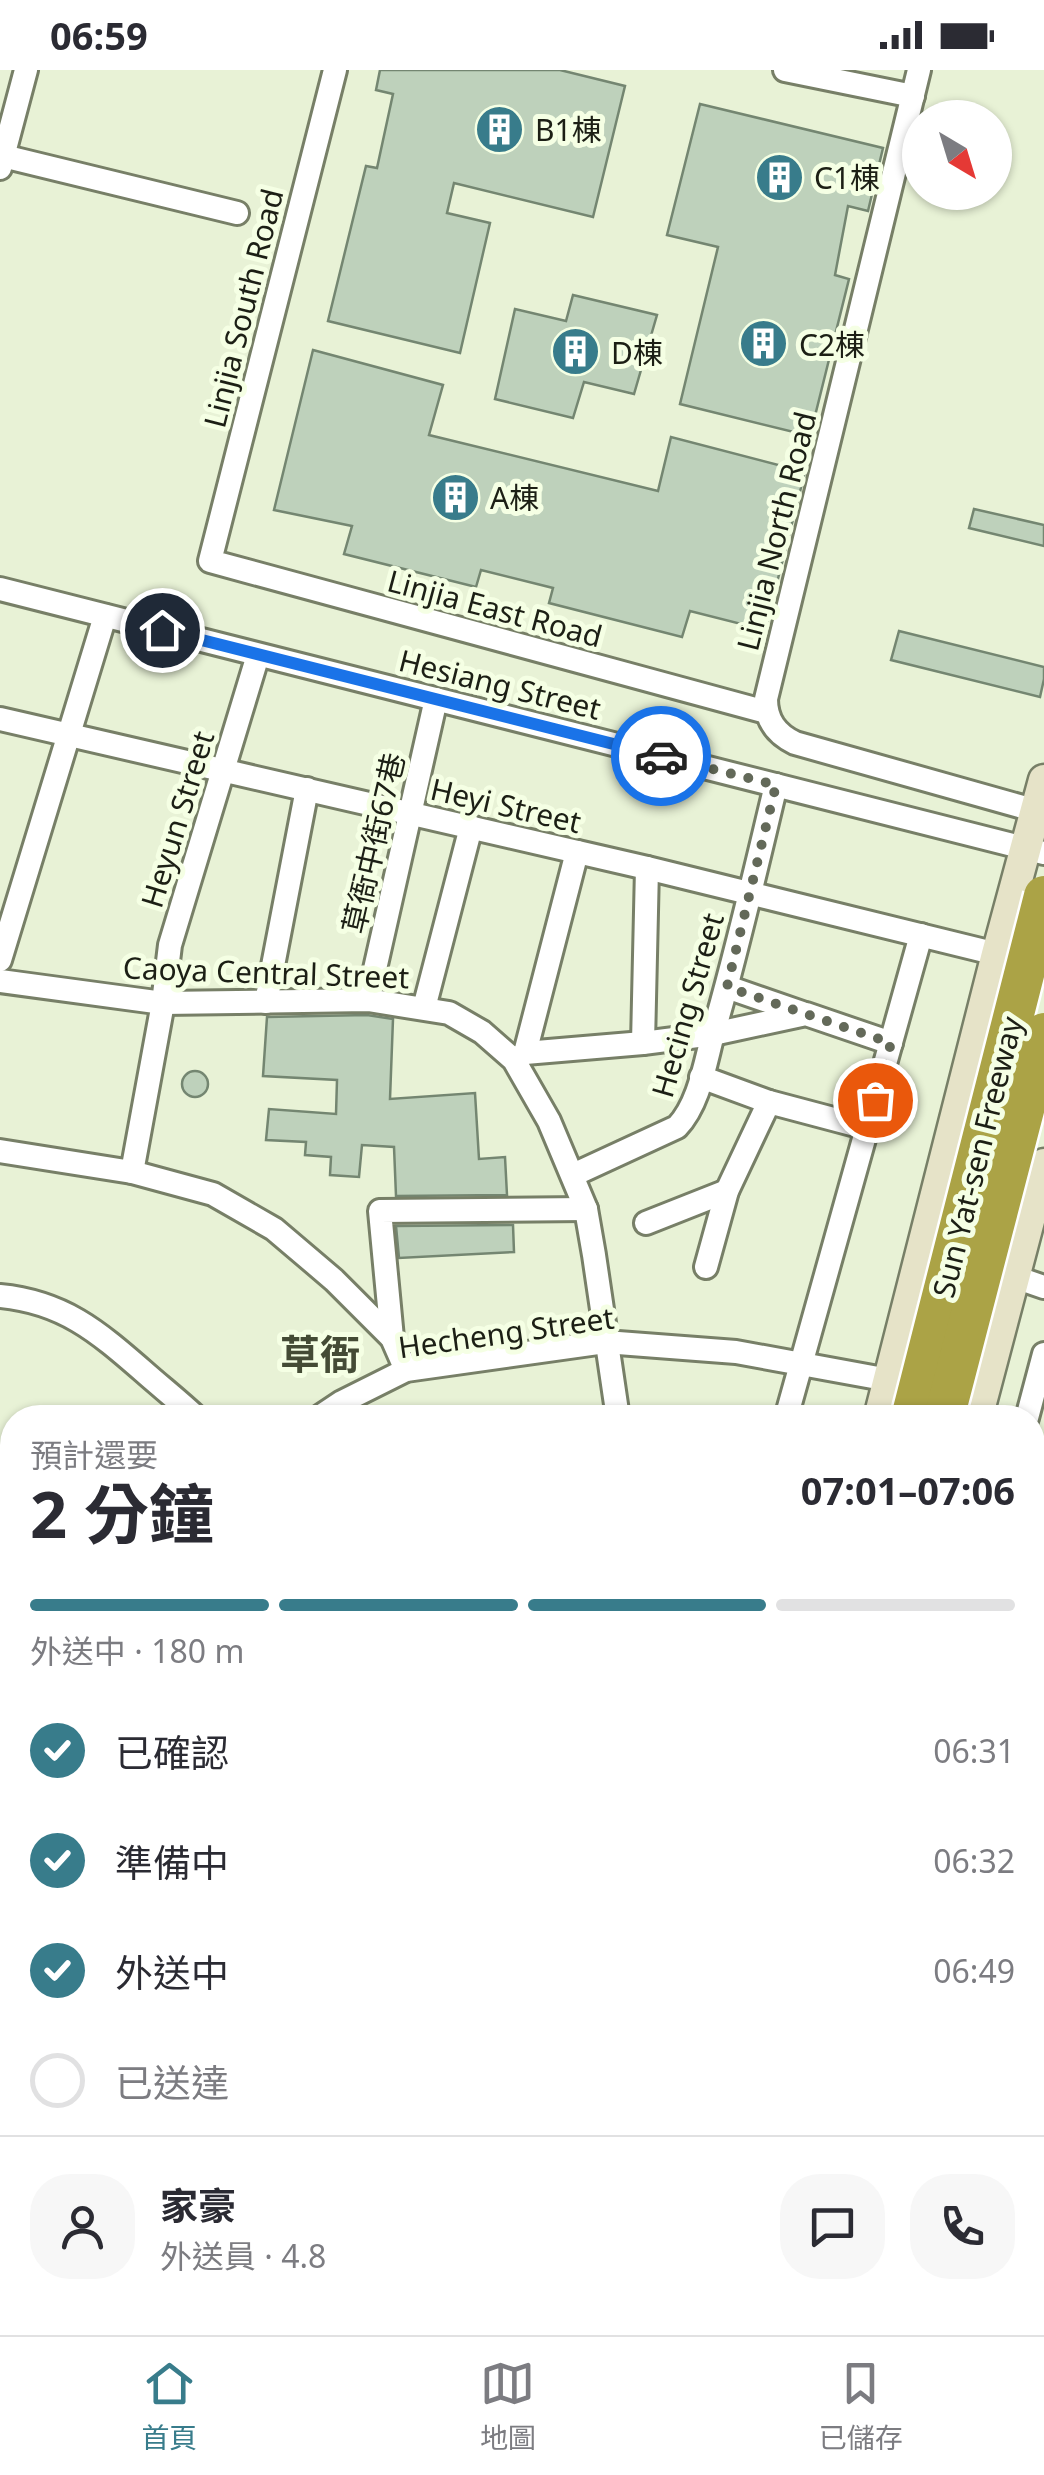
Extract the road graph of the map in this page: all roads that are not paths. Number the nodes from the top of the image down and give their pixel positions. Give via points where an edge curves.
1 (26, 70) edge
2 (335, 70) edge
3 (785, 70) edge
4 (919, 70) edge
5 (912, 96) junction
6 (2, 162) edge
7 (237, 213) dead end
8 (210, 562) joint
9 (1, 594) edge
10 (106, 616) junction
11 (258, 654) junction
12 (436, 699) junction
13 (766, 712) junction
14 (0, 718) edge
15 (69, 734) junction
16 (223, 770) junction
17 (1044, 780) edge
18 (776, 785) junction
19 (307, 789) junction
20 (1040, 812) edge
21 (410, 813) junction
22 (470, 827) junction
23 (1035, 850) edge
24 (577, 852) junction
25 (647, 868) junction
26 (750, 893) junction
27 (1044, 896) edge
28 (921, 935) junction
29 (997, 954) junction
30 (0, 960) edge
31 (0, 981) edge
32 (727, 987) junction
33 (368, 1000) junction
34 (266, 1002) junction
35 (163, 1004) junction
36 (424, 1008) junction
37 (806, 1014) junction
38 (1044, 1033) edge
39 (713, 1034) junction
40 (643, 1043) junction
41 (891, 1043) junction
42 (520, 1056) junction
43 (701, 1077) junction
44 (768, 1102) junction
45 (867, 1128) junction
46 (0, 1151) edge
47 (1044, 1164) edge
48 (132, 1172) junction
49 (573, 1175) junction
50 (727, 1191) junction
51 (586, 1209) junction
52 (646, 1223) dead end
53 (924, 1244) junction
54 (706, 1267) dead end
55 (1030, 1282) edge
56 (0, 1296) edge
57 (392, 1338) junction
58 (606, 1342) junction
59 (1044, 1354) edge
60 (802, 1364) junction
61 (406, 1370) junction
62 (889, 1380) junction
63 (181, 1405) edge
64 (352, 1405) edge
65 (616, 1405) edge
66 (790, 1405) edge
67 (882, 1405) edge
68 (914, 1405) edge
69 (947, 1405) edge
70 (982, 1405) edge
71 (1030, 1405) edge

1 - 6 street
2 - 8 street, Linjia South Road
3 - 5 street
4 - 5 street, Linjia North Road
5 - 13 street, Linjia North Road
6 - 7 street
8 - 13 street, Linjia East Road
9 - 10 street, Hesiang Street
10 - 11 street, Hesiang Street
10 - 15 street
11 - 12 street, Hesiang Street
11 - 16 street, Heyun Street
12 - 18 street, Hesiang Street
12 - 21 street, 草衙中街67巷
13 - 20 street via 782,737 795,743
14 - 15 street, Heyi Street
15 - 16 street, Heyi Street
15 - 30 street
16 - 19 street, Heyi Street
16 - 35 street, Heyun Street via 170,944
17 - 20 street
18 - 23 street, Hesiang Street
18 - 26 street, Hecing Street
19 - 21 street, Heyi Street
19 - 34 street
20 - 23 street
21 - 22 street, Heyi Street
21 - 33 street, 草衙中街67巷
22 - 24 street, Heyi Street
22 - 36 street
23 - 29 street
24 - 25 street, Heyi Street
24 - 42 street
25 - 26 street, Heyi Street
25 - 40 street
26 - 28 street, Heyi Street
26 - 32 street, Hecing Street
27 - 68 highway, Sun Yat-sen Freeway, bridge
28 - 29 street, Heyi Street
28 - 41 street
29 - 53 street
31 - 35 street, Caoya Central Street
32 - 37 street
32 - 39 street, Hecing Street
33 - 34 street, Caoya Central Street
33 - 36 street, Caoya Central Street
34 - 35 street, Caoya Central Street
35 - 48 street, Heyun Street
36 - 42 street, Caoya Central Street via 448,1013
37 - 39 street
37 - 41 street
38 - 69 highway, Sun Yat-sen Freeway, bridge
39 - 40 street
39 - 43 street, Hecing Street
40 - 42 street
41 - 45 street
42 - 49 street, Caoya Central Street
43 - 44 street
43 - 49 street, Hecing Street via 677,1127
44 - 45 street
44 - 50 street
45 - 60 street
46 - 48 street
47 - 55 street
48 - 57 street via 213,1194 274,1230
49 - 51 street, Caoya Central Street
50 - 52 street
50 - 54 street
51 - 57 street via 380,1211
51 - 58 street, Caoya Central Street
53 - 55 street
53 - 62 street
55 - 70 street
56 - 63 street via 76,1318
57 - 61 street
58 - 60 street, Hecheng Street
58 - 61 street, Hecheng Street
58 - 65 street, Caoya Central Street
59 - 71 street
60 - 62 street, Hecheng Street
60 - 66 street
61 - 64 street, Hecheng Street
62 - 67 street

